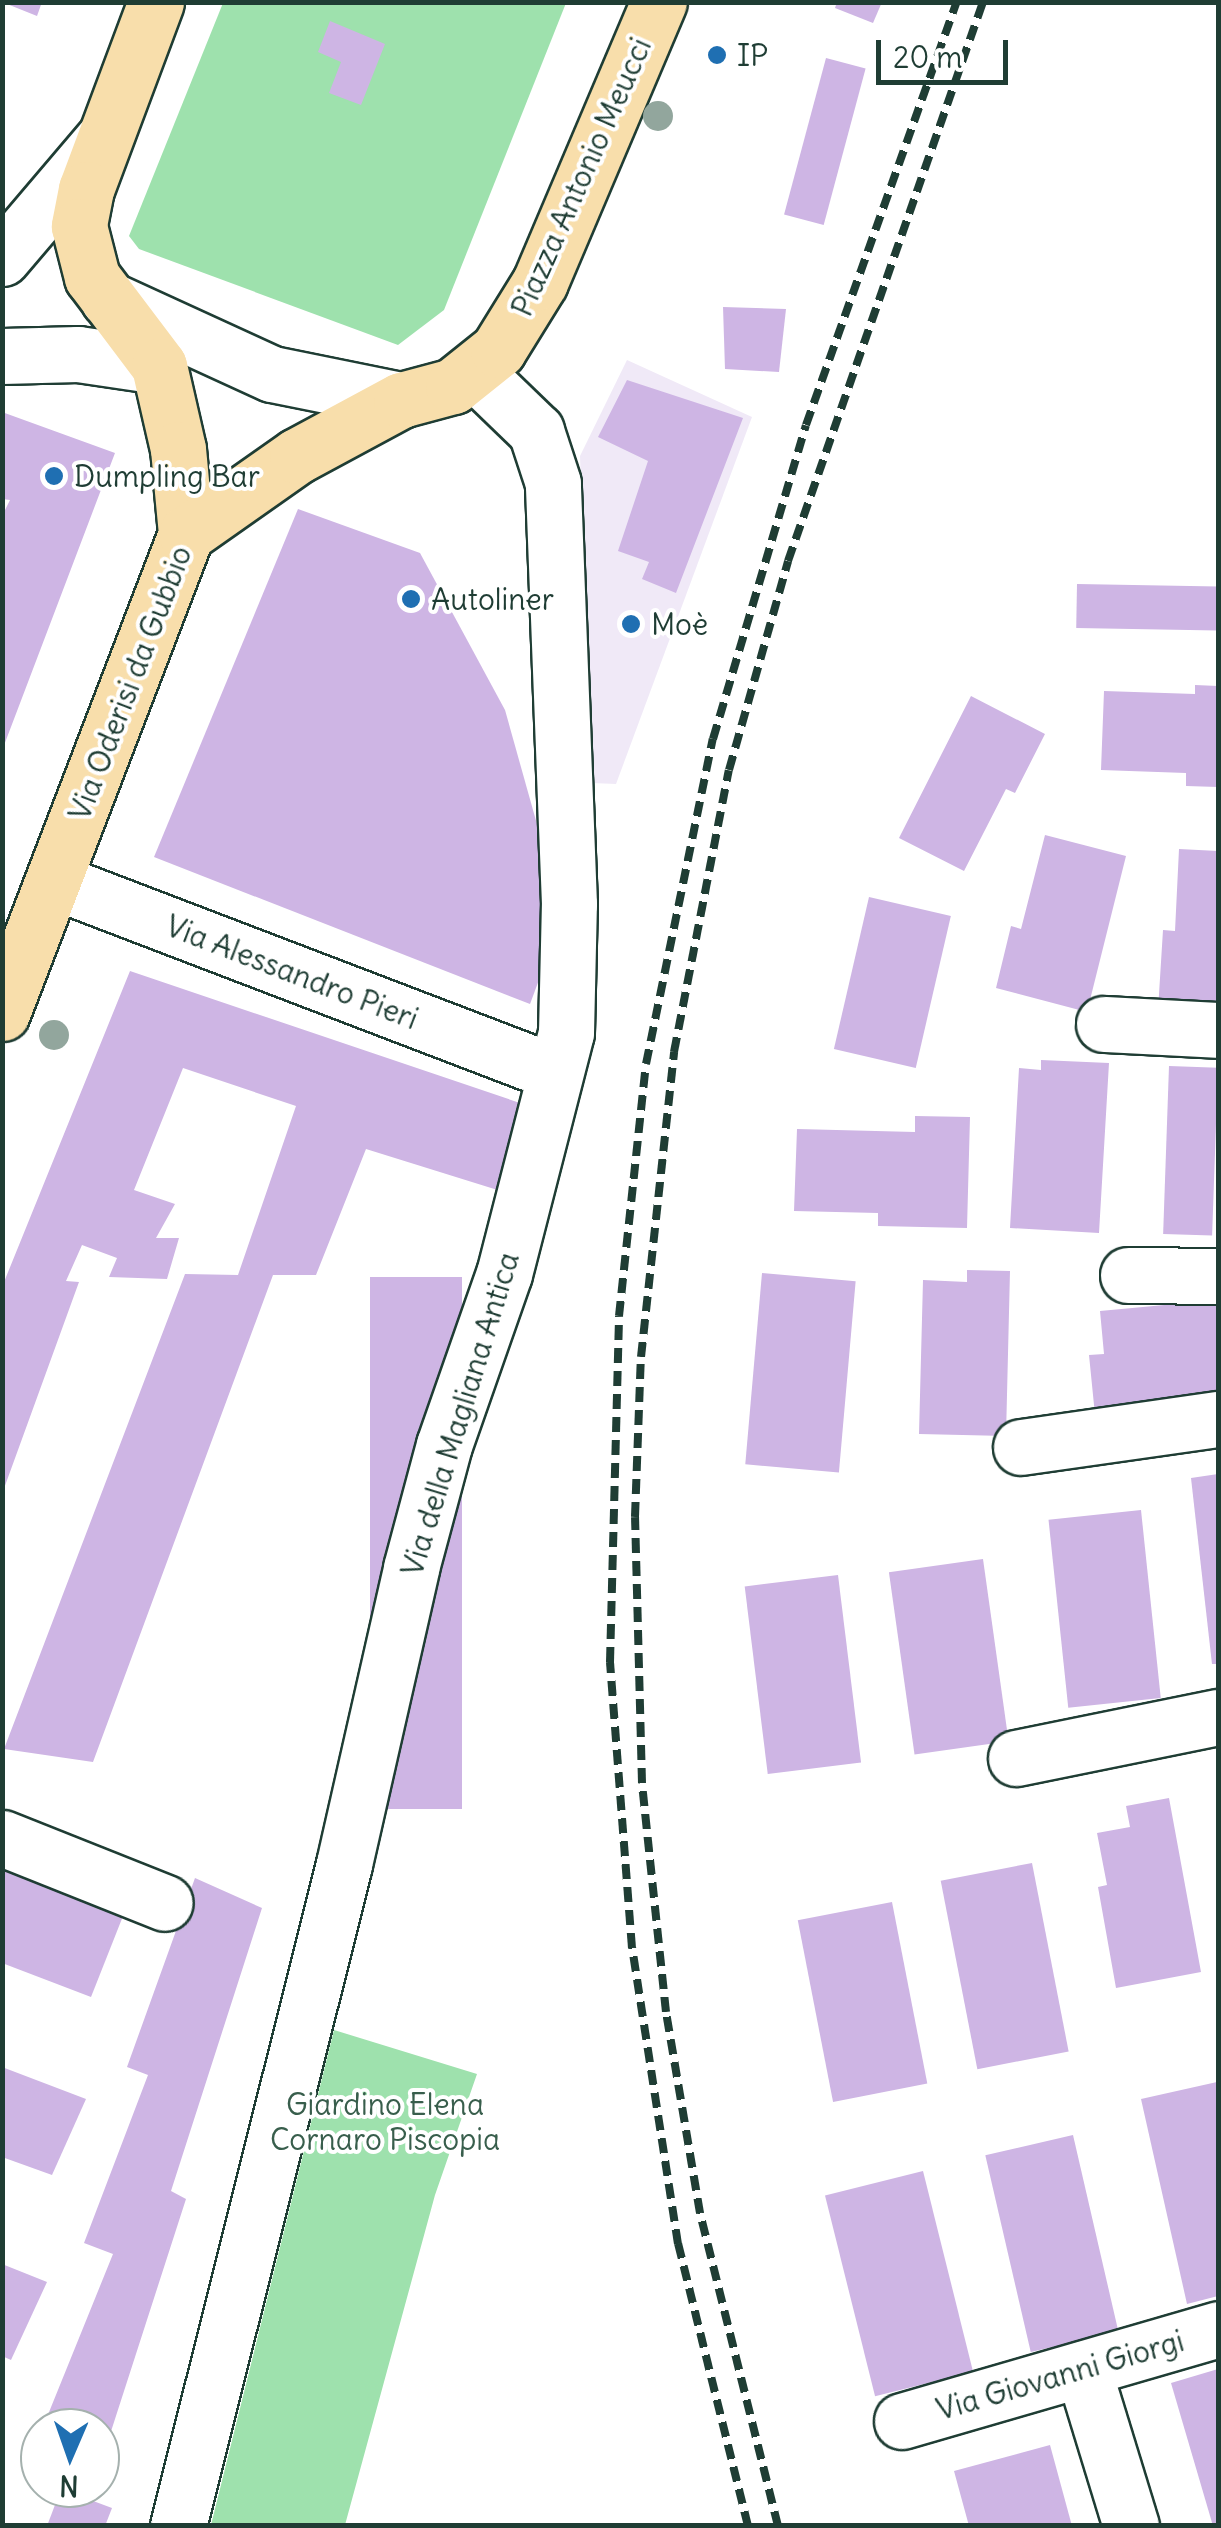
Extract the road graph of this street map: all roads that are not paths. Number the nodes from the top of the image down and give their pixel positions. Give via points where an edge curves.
1 (156, 2) edge
2 (659, 2) edge
3 (106, 136) junction
4 (2, 258) edge
5 (108, 298) junction
6 (2, 356) edge
7 (158, 366) junction
8 (475, 372) junction
9 (401, 400) junction
10 (186, 534) junction
11 (54, 881) junction
12 (2, 1013) edge
13 (1104, 1024) dead end
14 (1218, 1030) edge
15 (530, 1063) dead end
16 (1128, 1274) dead end
17 (1218, 1276) edge
18 (1218, 1419) edge
19 (1021, 1447) dead end
20 (1218, 1717) edge
21 (1016, 1758) dead end
22 (2, 1838) edge
23 (165, 1903) dead end
24 (1218, 2329) edge
25 (1083, 2369) junction
26 (902, 2421) dead end
27 (178, 2526) edge
28 (1131, 2526) edge

1 - 3 main road
2 - 8 main road, Piazza Antonio Meucci via 540,282 511,333
3 - 4 street
3 - 5 main road via 79,226 86,263
5 - 7 main road
5 - 9 street, Piazza Antonio Meucci via 272,374
6 - 7 street via 78,354
7 - 10 main road via 178,449
8 - 9 main road, Piazza Antonio Meucci via 436,393
8 - 27 street, Via della Magliana Antica via 536,432 553,483 560,564 566,1033 504,1274 444,1445 411,1568
9 - 10 main road, Via Oderisi da Gubbio via 263,476
10 - 11 main road, Via Oderisi da Gubbio
11 - 12 main road, Via Oderisi da Gubbio
11 - 15 street, Via Alessandro Pieri
13 - 14 street
16 - 17 street
18 - 19 street
20 - 21 street
22 - 23 street
24 - 25 street, Via Giovanni Giorgi
25 - 26 street, Via Giovanni Giorgi
25 - 28 street

